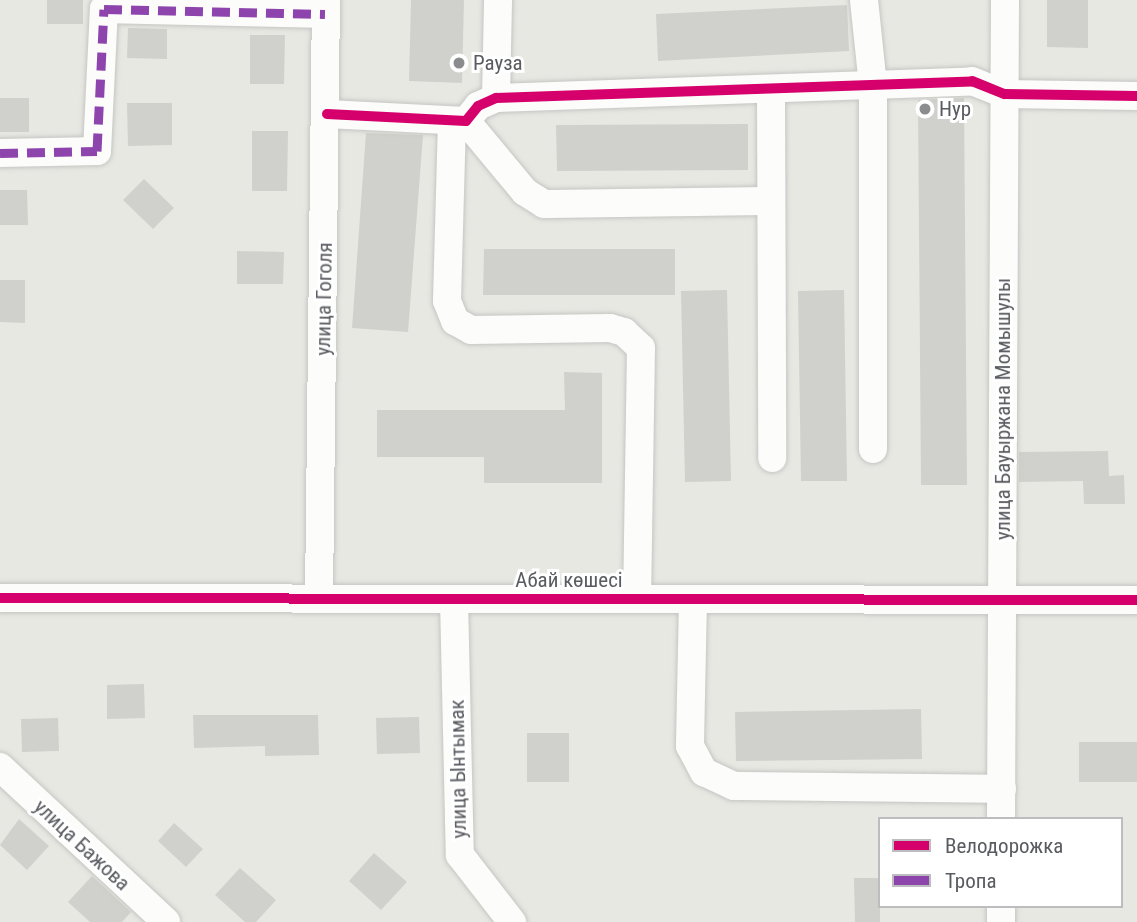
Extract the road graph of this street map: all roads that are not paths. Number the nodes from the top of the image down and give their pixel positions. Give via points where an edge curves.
1 (498, 0) edge
2 (864, 0) edge
3 (1005, 0) edge
4 (104, 5) edge
5 (326, 7) edge
6 (873, 85) junction
7 (771, 89) junction
8 (1005, 94) junction
9 (1137, 96) edge
10 (496, 98) junction
11 (327, 114) junction
12 (459, 121) junction
13 (0, 153) edge
14 (771, 201) junction
15 (873, 449) dead end
16 (772, 457) dead end
17 (319, 597) junction
18 (0, 598) edge
19 (454, 599) junction
20 (637, 599) junction
21 (694, 600) junction
22 (1003, 600) junction
23 (1137, 600) edge
24 (0, 766) edge
25 (1002, 789) junction
26 (1002, 817) edge
27 (166, 922) edge
28 (512, 922) edge

1 - 10 street
2 - 6 street
3 - 8 street, улица Бауыржана Момышулы
4 - 5 street
4 - 13 street via 97,151
5 - 11 street, улица Гоголя
6 - 7 street
6 - 8 street via 972,81
6 - 15 street
7 - 10 street
7 - 14 street
8 - 9 street
8 - 22 street, улица Бауыржана Момышулы
10 - 12 street
11 - 12 street
11 - 17 street, улица Гоголя
12 - 14 street via 525,192 544,204
12 - 20 street via 447,302 455,321 471,330 610,328 624,332 641,348
14 - 16 street
17 - 18 street, Абай көшесі
17 - 19 street, Абай көшесі
19 - 20 street, Абай көшесі
19 - 28 street, улица Ынтымак via 460,855
20 - 21 street, Абай көшесі
21 - 22 street, Абай көшесі
21 - 25 street via 690,746 704,772 734,786
22 - 23 street, Абай көшесі
22 - 25 street, улица Бауыржана Момышулы
24 - 27 street, улица Бажова
25 - 26 street, улица Бауыржана Момышулы

